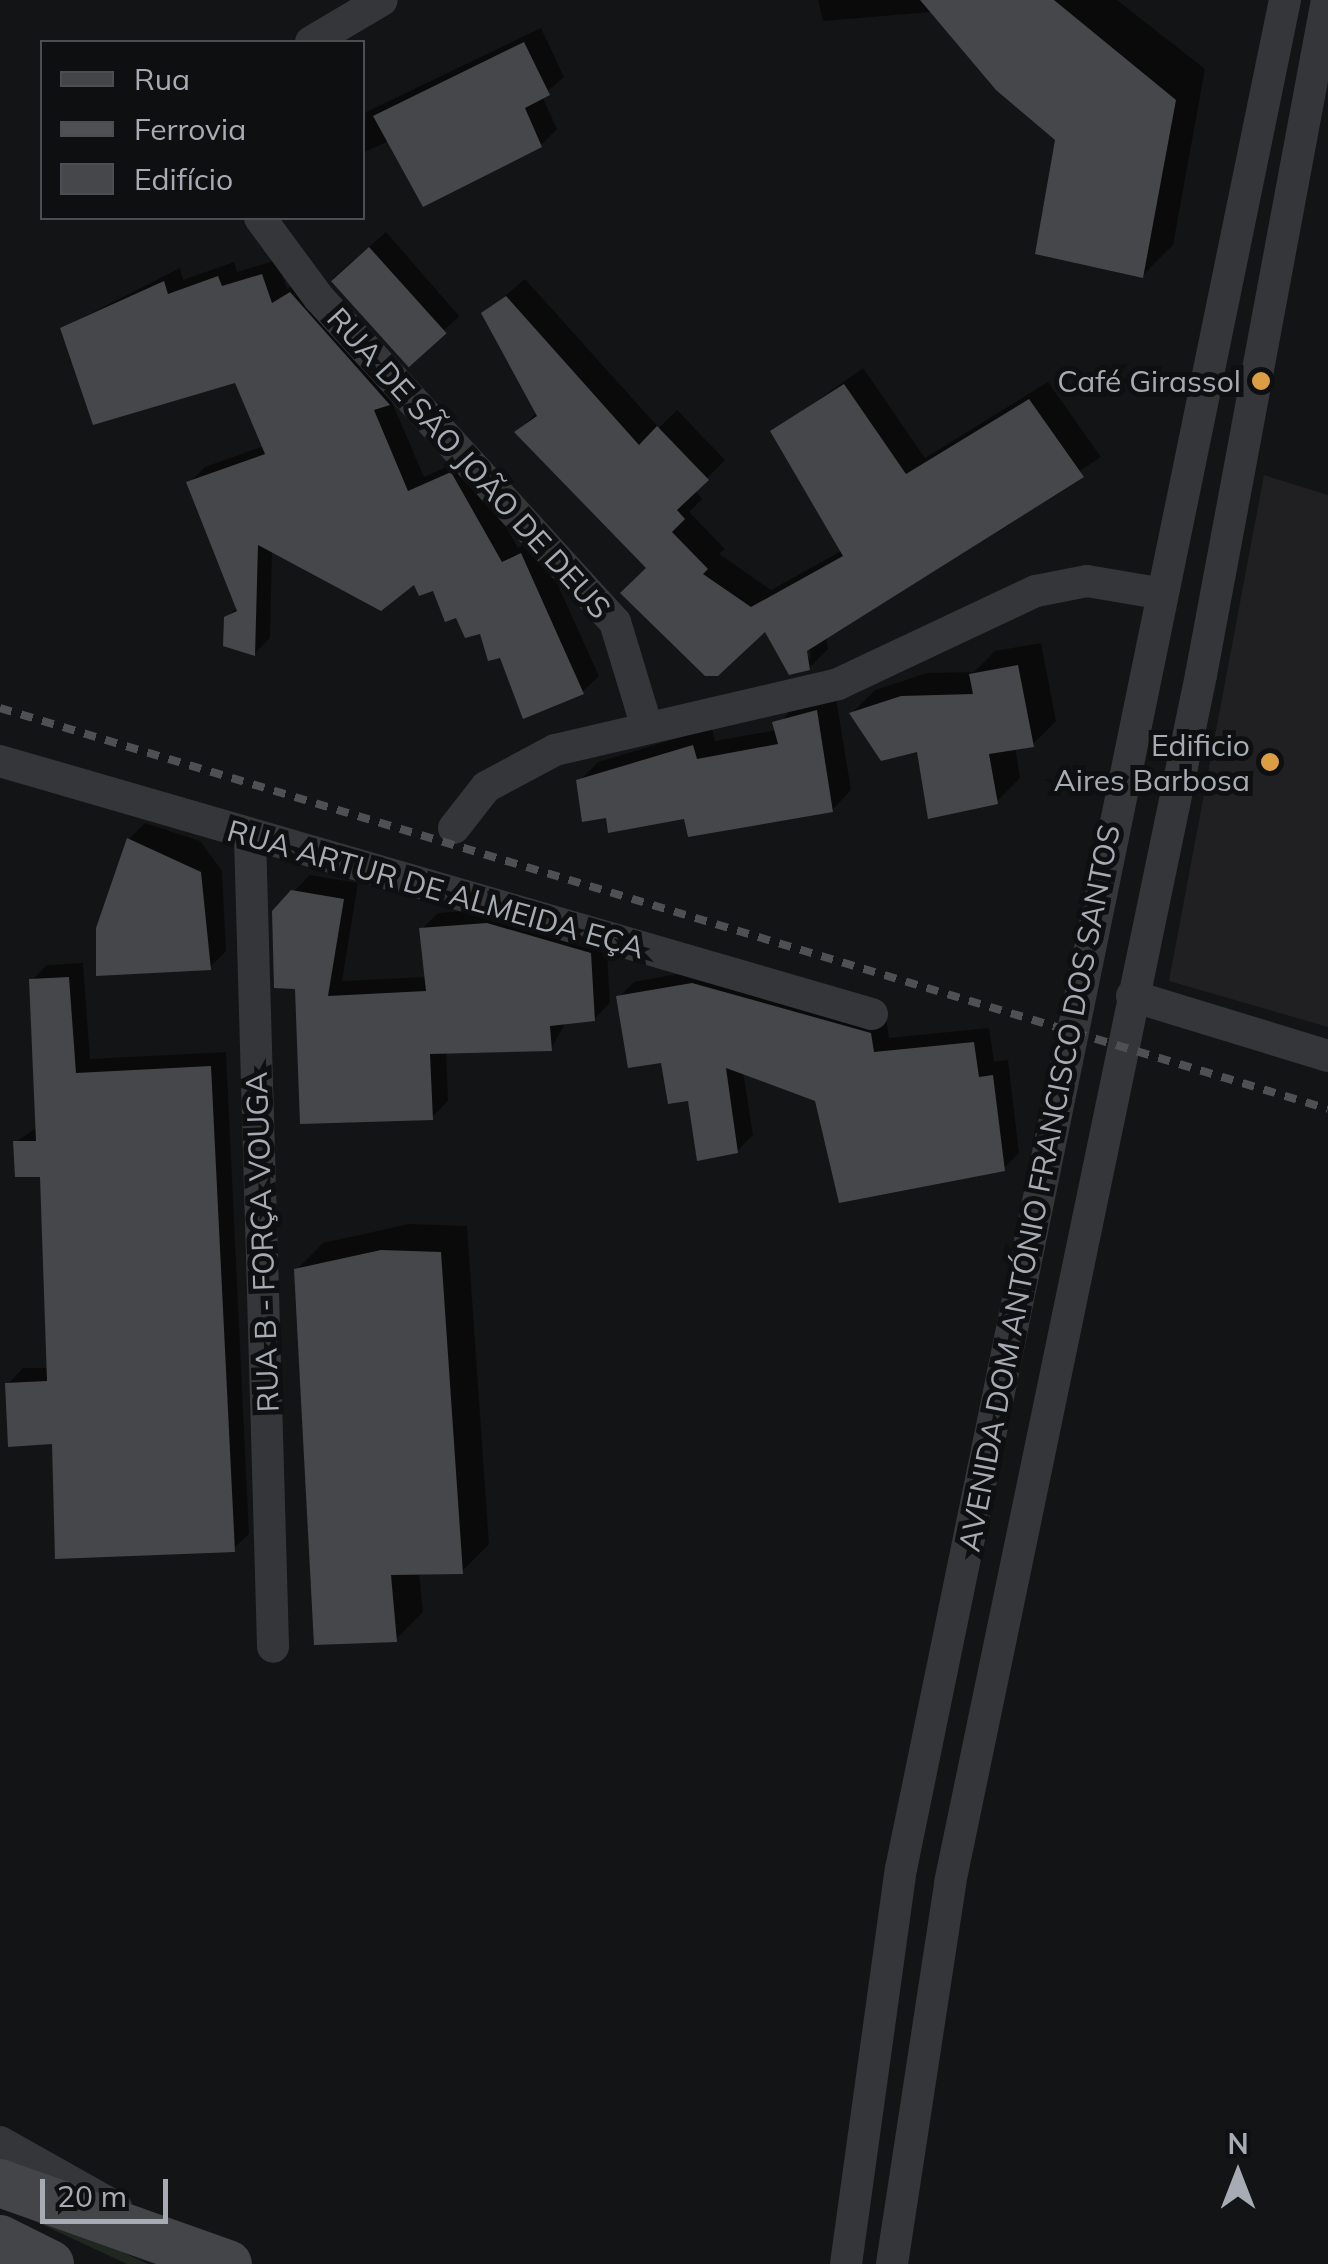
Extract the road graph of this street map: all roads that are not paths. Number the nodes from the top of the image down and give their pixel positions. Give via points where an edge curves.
1 (382, 0) edge
2 (1284, 0) edge
3 (1326, 0) edge
4 (314, 40) edge
5 (261, 220) edge
6 (1158, 594) junction
7 (646, 724) junction
8 (0, 761) edge
9 (454, 828) dead end
10 (250, 836) junction
11 (1132, 996) junction
12 (872, 1014) dead end
13 (1328, 1056) edge
14 (273, 1648) dead end
15 (0, 2142) edge
16 (0, 2182) edge
17 (164, 2234) junction
18 (228, 2264) edge
19 (846, 2264) edge
20 (892, 2264) edge

1 - 4 street
2 - 6 street, AVENIDA DOM ANTÓNIO FRANCISCO DOS SANTOS
3 - 11 street, AVENIDA DOM ANTÓNIO FRANCISCO DOS SANTOS
5 - 7 street, RUA DE SÃO JOÃO DE DEUS via 319,298 614,622
6 - 7 street via 1087,582 1036,591 838,684
6 - 19 street, AVENIDA DOM ANTÓNIO FRANCISCO DOS SANTOS via 901,1869
7 - 9 street via 556,750 504,778
8 - 10 street, RUA ARTUR DE ALMEIDA EÇA
10 - 12 street, RUA ARTUR DE ALMEIDA EÇA
10 - 14 street, RUA B - FORÇA VOUGA
11 - 13 street
11 - 20 street, AVENIDA DOM ANTÓNIO FRANCISCO DOS SANTOS via 950,1883
15 - 17 street
16 - 17 main road
17 - 18 main road

